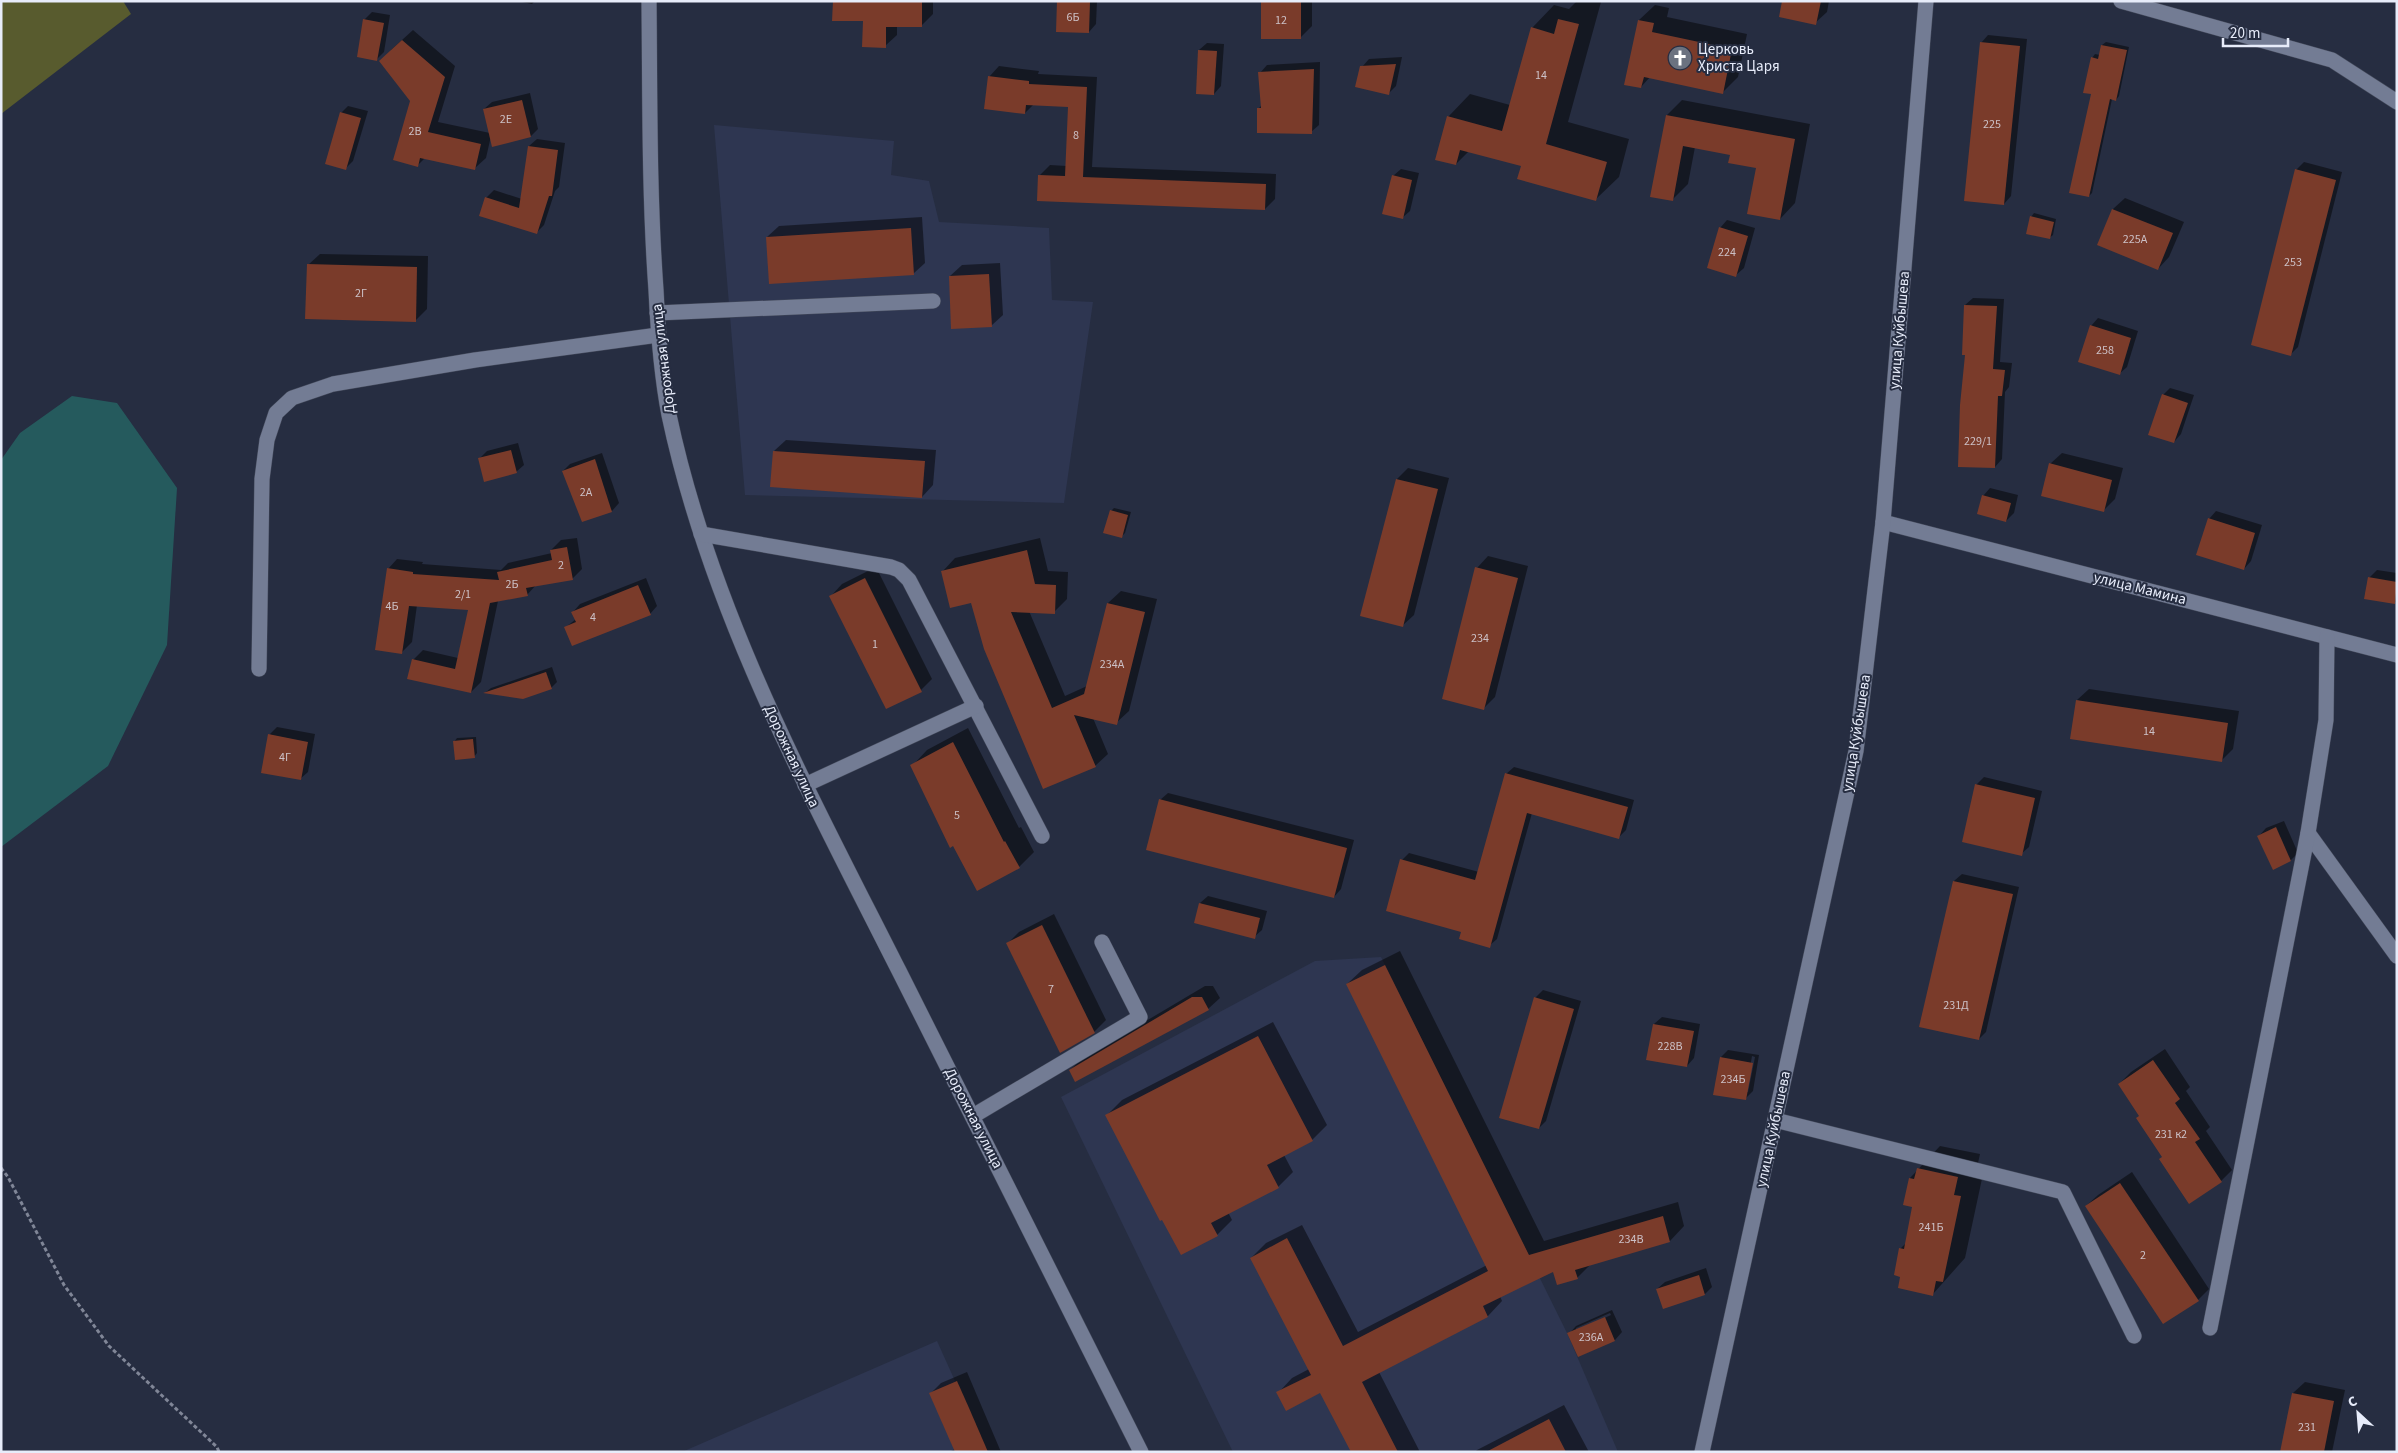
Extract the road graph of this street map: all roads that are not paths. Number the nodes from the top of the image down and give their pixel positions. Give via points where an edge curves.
1 (649, 1) edge
2 (1926, 1) edge
3 (2121, 1) edge
4 (2397, 102) edge
5 (933, 301) dead end
6 (657, 313) junction
7 (658, 335) junction
8 (1883, 522) junction
9 (701, 534) junction
10 (2327, 637) junction
11 (2397, 655) edge
12 (259, 669) dead end
13 (976, 706) junction
14 (805, 785) junction
15 (2308, 833) junction
16 (1042, 836) dead end
17 (1102, 942) dead end
18 (2397, 956) edge
19 (973, 1116) junction
20 (1775, 1120) junction
21 (2210, 1328) dead end
22 (2134, 1336) dead end
23 (1141, 1452) edge
24 (1702, 1452) edge

1 - 6 street, Дорожная улица via 652,235
2 - 8 street, улица Куйбышева
3 - 4 street via 2332,60
5 - 6 street
6 - 7 street, Дорожная улица
7 - 9 street, Дорожная улица via 669,413
7 - 12 street via 475,360 333,384 292,398 276,413 262,479
8 - 10 street, улица Мамина
8 - 20 street, улица Куйбышева via 1856,751
9 - 13 street via 899,570 909,580
9 - 14 street, Дорожная улица via 746,653
10 - 11 street, улица Мамина
10 - 15 street via 2326,720
13 - 14 street
13 - 16 street
14 - 19 street, Дорожная улица
15 - 18 street
15 - 21 street
17 - 19 street via 1140,1017
19 - 23 street, Дорожная улица
20 - 22 street via 2063,1192
20 - 24 street, улица Куйбышева

